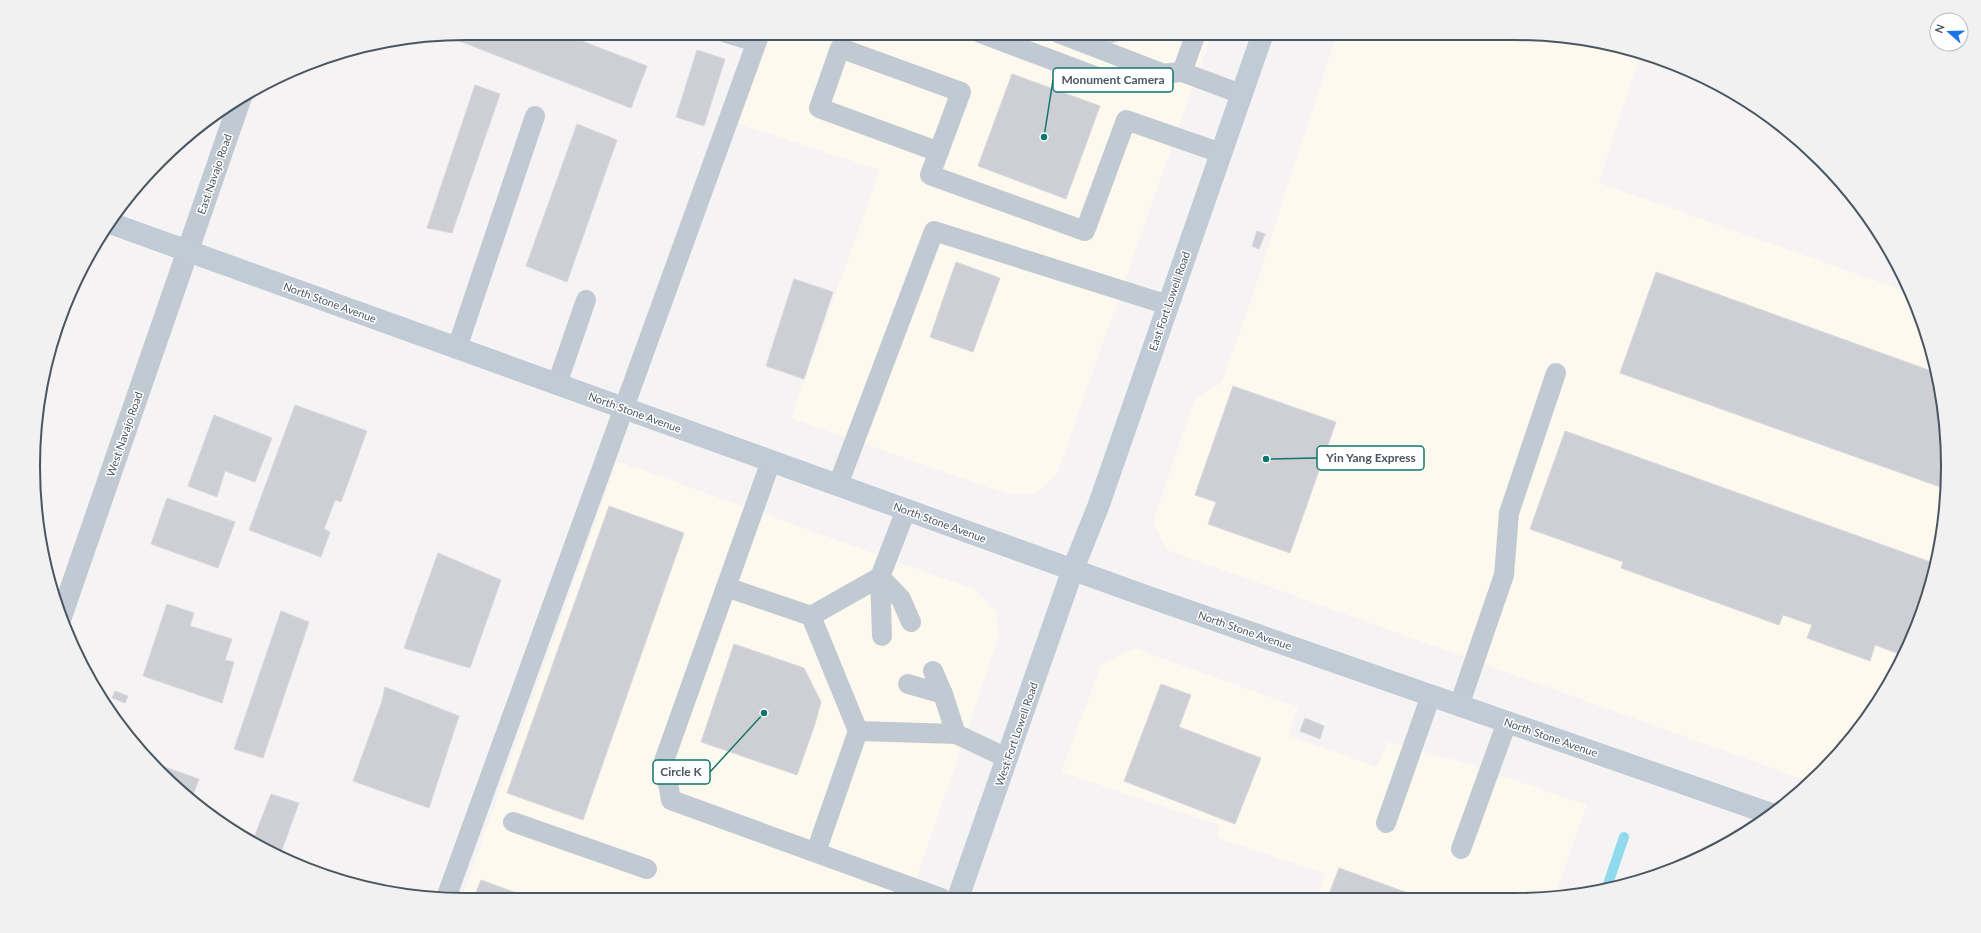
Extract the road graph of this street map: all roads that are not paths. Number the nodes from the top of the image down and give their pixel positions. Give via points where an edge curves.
1 (757, 40) edge
2 (999, 40) edge
3 (1078, 40) edge
4 (1192, 40) edge
5 (1260, 40) edge
6 (1173, 73) junction
7 (1241, 94) junction
8 (237, 107) edge
9 (536, 116) dead end
10 (939, 152) junction
11 (1221, 153) junction
12 (115, 225) edge
13 (187, 251) junction
14 (586, 300) dead end
15 (1168, 305) junction
16 (457, 348) junction
17 (1556, 373) dead end
18 (557, 384) junction
19 (624, 408) junction
20 (771, 461) junction
21 (838, 485) junction
22 (906, 510) junction
23 (1073, 569) junction
24 (880, 577) junction
25 (726, 587) junction
26 (64, 607) edge
27 (812, 616) junction
28 (911, 622) dead end
29 (882, 636) dead end
30 (933, 671) dead end
31 (908, 684) dead end
32 (944, 694) junction
33 (1431, 695) junction
34 (1459, 706) junction
35 (1507, 722) junction
36 (858, 731) junction
37 (956, 734) junction
38 (1007, 758) junction
39 (1762, 813) edge
40 (513, 822) dead end
41 (1386, 824) dead end
42 (1461, 849) dead end
43 (816, 852) junction
44 (647, 870) dead end
45 (448, 892) edge
46 (927, 893) edge
47 (960, 893) edge

1 - 19 lane
2 - 6 lane via 1103,79
3 - 6 lane
4 - 6 lane
5 - 7 main road, East Fort Lowell Road
6 - 7 lane
7 - 11 main road, East Fort Lowell Road
8 - 13 street, East Navajo Road
9 - 16 lane
10 - 10 lane via 961,92 840,48 819,108
10 - 11 lane via 930,175 1085,231 1126,120
11 - 15 main road, East Fort Lowell Road
12 - 13 main road, North Stone Avenue
13 - 16 main road, North Stone Avenue
13 - 26 street, West Navajo Road
14 - 18 lane
15 - 21 lane via 934,231
15 - 23 main road, East Fort Lowell Road via 1098,507
16 - 18 main road, North Stone Avenue
17 - 34 lane via 1509,513 1504,575
18 - 19 main road, North Stone Avenue
19 - 20 main road, North Stone Avenue
19 - 45 lane
20 - 21 main road, North Stone Avenue
20 - 25 lane
21 - 22 main road, North Stone Avenue
22 - 23 main road, North Stone Avenue
22 - 24 lane
23 - 33 main road, North Stone Avenue
23 - 38 main road, West Fort Lowell Road
24 - 27 lane
24 - 28 lane via 901,599
24 - 29 lane
25 - 27 lane
25 - 43 lane via 664,761 671,800
27 - 36 lane
30 - 32 lane
31 - 32 lane
32 - 37 lane
33 - 34 main road, North Stone Avenue
33 - 41 lane
34 - 35 main road, North Stone Avenue
35 - 39 main road, North Stone Avenue
35 - 42 lane
36 - 37 lane
36 - 43 lane
37 - 38 lane
38 - 47 main road, West Fort Lowell Road
40 - 44 lane
43 - 46 lane

